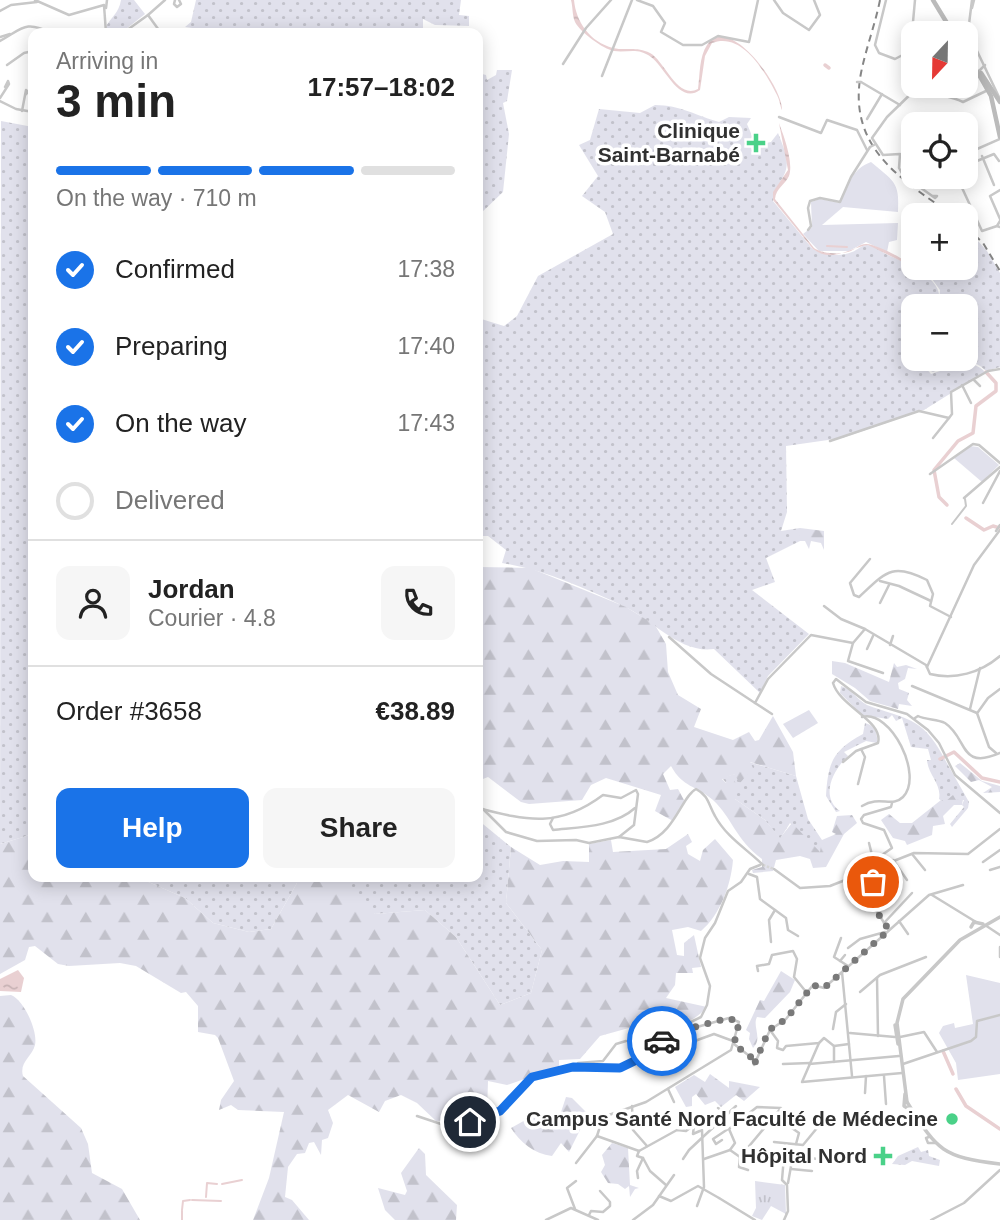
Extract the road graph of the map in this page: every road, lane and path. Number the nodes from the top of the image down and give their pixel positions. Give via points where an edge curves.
1 (35, 0) edge
2 (107, 0) edge
3 (165, 0) edge
4 (611, 0) edge
5 (634, 0) edge
6 (758, 0) edge
7 (774, 0) edge
8 (814, 0) edge
9 (886, 0) edge
10 (915, 0) edge
11 (934, 0) edge
12 (974, 0) edge
13 (40, 3) junction
14 (103, 9) junction
15 (0, 11) edge
16 (148, 15) junction
17 (913, 21) edge
18 (948, 21) edge
19 (968, 21) edge
20 (36, 28) edge
21 (105, 28) edge
22 (129, 28) edge
23 (157, 28) edge
24 (0, 39) edge
25 (978, 51) edge
26 (28, 52) edge
27 (901, 57) edge
28 (563, 64) dead end
29 (7, 65) dead end
30 (985, 65) junction
31 (978, 67) edge
32 (980, 70) junction
33 (978, 71) edge
34 (602, 76) dead end
35 (859, 82) dead end
36 (987, 86) junction
37 (5, 87) dead end
38 (882, 94) junction
39 (979, 94) joint
40 (25, 95) dead end
41 (993, 96) junction
42 (907, 98) edge
43 (0, 99) edge
44 (1000, 101) edge
45 (900, 105) junction
46 (998, 109) edge
47 (22, 111) junction
48 (28, 112) edge
49 (779, 117) dead end
50 (867, 120) dead end
51 (999, 120) edge
52 (1000, 138) edge
53 (875, 144) junction
54 (868, 148) junction
55 (978, 154) edge
56 (981, 154) junction
57 (978, 157) edge
58 (999, 161) edge
59 (997, 188) edge
60 (963, 189) edge
61 (933, 196) dead end
62 (1000, 220) edge
63 (998, 226) edge
64 (808, 230) dead end
65 (1000, 369) edge
66 (974, 380) junction
67 (962, 385) junction
68 (980, 386) dead end
69 (971, 403) dead end
70 (949, 418) junction
71 (933, 438) dead end
72 (830, 442) dead end
73 (1000, 467) edge
74 (930, 474) dead end
75 (964, 498) joint
76 (983, 503) dead end
77 (952, 524) dead end
78 (999, 528) edge
79 (870, 559) dead end
80 (878, 581) junction
81 (889, 585) junction
82 (931, 601) junction
83 (880, 603) dead end
84 (824, 606) dead end
85 (951, 617) junction
86 (865, 629) junction
87 (874, 635) junction
88 (893, 636) dead end
89 (669, 637) dead end
90 (853, 643) junction
91 (890, 645) junction
92 (867, 649) dead end
93 (1000, 656) edge
94 (927, 667) junction
95 (980, 668) junction
96 (883, 673) dead end
97 (849, 686) junction
98 (912, 686) dead end
99 (1000, 689) edge
100 (837, 693) junction
101 (755, 703) junction
102 (970, 709) junction
103 (977, 713) junction
104 (772, 714) dead end
105 (864, 718) junction
106 (915, 719) junction
107 (861, 749) junction
108 (999, 754) edge
109 (843, 762) dead end
110 (858, 784) dead end
111 (892, 803) junction
112 (862, 806) dead end
113 (635, 808) junction
114 (483, 809) joint
115 (1000, 813) edge
116 (555, 817) junction
117 (1000, 829) edge
118 (619, 837) junction
119 (870, 843) dead end
120 (1000, 850) edge
121 (912, 854) junction
122 (893, 860) junction
123 (983, 862) dead end
124 (877, 865) junction
125 (1000, 867) edge
126 (774, 869) tunnel mouth
127 (925, 870) dead end
128 (990, 870) dead end
129 (748, 874) junction
130 (907, 880) dead end
131 (963, 885) dead end
132 (912, 893) dead end
133 (932, 895) junction
134 (775, 910) junction
135 (1000, 915) edge
136 (899, 921) junction
137 (883, 923) junction
138 (977, 925) junction
139 (888, 931) junction
140 (908, 934) dead end
141 (1000, 935) edge
142 (798, 936) dead end
143 (841, 938) dead end
144 (771, 942) dead end
145 (1000, 947) edge
146 (848, 948) dead end
147 (845, 955) dead end
148 (926, 957) dead end
149 (1000, 957) edge
150 (840, 961) junction
151 (848, 966) junction
152 (758, 971) dead end
153 (842, 972) junction
154 (877, 978) junction
155 (860, 992) dead end
156 (807, 993) junction
157 (846, 1004) junction
158 (1000, 1015) edge
159 (833, 1029) dead end
160 (769, 1030) junction
161 (850, 1033) junction
162 (668, 1034) junction
163 (878, 1036) junction
164 (899, 1036) junction
165 (626, 1041) dead end
166 (692, 1042) dead end
167 (733, 1042) junction
168 (819, 1043) junction
169 (849, 1044) junction
170 (834, 1046) junction
171 (937, 1052) junction
172 (901, 1058) junction
173 (851, 1061) junction
174 (834, 1062) junction
175 (809, 1063) junction
176 (783, 1064) dead end
177 (592, 1069) junction
178 (902, 1073) junction
179 (884, 1075) junction
180 (866, 1076) junction
181 (852, 1078) junction
182 (667, 1089) junction
183 (865, 1093) dead end
184 (674, 1102) dead end
185 (886, 1104) dead end
186 (907, 1104) junction
187 (736, 1106) dead end
188 (632, 1107) junction
189 (718, 1108) dead end
190 (728, 1114) junction
191 (416, 1116) dead end
192 (801, 1117) dead end
193 (822, 1122) dead end
194 (729, 1129) junction
195 (597, 1136) junction
196 (704, 1136) junction
197 (722, 1140) dead end
198 (774, 1142) dead end
199 (785, 1144) junction
200 (647, 1146) junction
201 (795, 1146) junction
202 (730, 1150) junction
203 (639, 1151) junction
204 (770, 1156) junction
205 (706, 1157) junction
206 (740, 1157) junction
207 (643, 1158) junction
208 (782, 1158) junction
209 (683, 1159) dead end
210 (817, 1159) dead end
211 (759, 1160) dead end
212 (576, 1163) dead end
213 (998, 1163) edge
214 (769, 1165) dead end
215 (790, 1169) junction
216 (748, 1170) dead end
217 (1000, 1170) edge
218 (812, 1171) dead end
219 (674, 1175) dead end
220 (638, 1178) dead end
221 (576, 1181) dead end
222 (666, 1185) junction
223 (788, 1185) junction
224 (702, 1187) junction
225 (600, 1191) dead end
226 (659, 1196) junction
227 (697, 1206) dead end
228 (575, 1209) junction
229 (589, 1215) junction
230 (546, 1220) edge
231 (598, 1220) edge
232 (633, 1220) edge
233 (755, 1220) edge
234 (784, 1220) edge
235 (930, 1220) edge

1 - 13 street
2 - 14 street
3 - 16 street
4 - 28 street
5 - 6 street via 656,9 665,23 661,32 680,44 702,45 718,36 749,43
5 - 34 street
7 - 8 street via 783,13 809,30 820,15
9 - 27 street via 875,45 879,53 895,60
10 - 17 street
11 - 18 main road
12 - 19 street
13 - 14 street via 74,16 95,6
13 - 15 street via 20,3
14 - 21 street
16 - 22 street
16 - 23 street
20 - 24 street via 29,26
25 - 30 street
26 - 29 street
30 - 32 street
30 - 36 street
30 - 44 street
31 - 32 main road
32 - 36 main road
33 - 36 main road
35 - 38 street
36 - 39 street
36 - 41 main road
37 - 43 street
38 - 45 street
38 - 50 street
39 - 41 street
40 - 47 street
41 - 44 main road
41 - 46 main road
42 - 45 street
43 - 47 street
45 - 53 street via 873,136
46 - 51 main road
47 - 48 street
49 - 54 street via 821,132 827,120 832,120 857,130
51 - 52 main road
52 - 56 street
53 - 54 street, bridge
53 - 61 street via 882,155 900,154 903,175
54 - 64 street via 840,202 816,198 809,203
55 - 56 street
56 - 57 street
56 - 58 street via 995,154
56 - 59 street
59 - 62 street via 990,197
60 - 63 street via 982,231
62 - 63 street
65 - 66 street
66 - 67 street
66 - 68 street
67 - 69 street
67 - 70 street via 949,394
70 - 71 street
70 - 72 street via 919,411
73 - 74 street via 973,444
73 - 75 street
73 - 76 street
75 - 77 street via 966,506
78 - 85 street via 974,565
79 - 80 street via 850,586 859,597
80 - 81 street
80 - 82 street via 890,570 903,568 927,580
81 - 82 street
81 - 83 street
82 - 85 street via 930,606
84 - 86 street
85 - 94 street
86 - 87 street
86 - 90 street
87 - 91 street
87 - 92 street
88 - 91 street
89 - 101 street via 711,674
90 - 96 street via 848,661
90 - 101 street via 811,635 768,679
91 - 94 street
93 - 95 street
94 - 95 street via 930,674 949,678
95 - 102 street
97 - 100 street via 840,685
97 - 100 street via 834,682
97 - 106 street via 866,702
98 - 102 street
99 - 103 street
100 - 105 street
101 - 104 street
102 - 103 street
103 - 108 street via 989,747
105 - 107 street via 877,728 880,740
105 - 111 street via 881,721 904,753 908,788
106 - 108 street via 945,723 971,756 986,759
106 - 115 street via 936,738 958,779
107 - 109 street
107 - 110 street via 865,758
111 - 112 street via 878,799
111 - 124 street via 861,819 884,830 892,847 878,857
113 - 116 street via 600,824 553,830 550,824
113 - 116 street via 638,794 634,790 621,797 603,795 579,813
113 - 118 street via 633,827
114 - 116 street via 524,820
114 - 118 street via 506,832 537,841 589,843
117 - 121 street via 968,854
118 - 129 street via 635,842 653,840 680,814 696,789 733,841 762,865
119 - 124 street
120 - 123 street
121 - 122 street
121 - 127 street
122 - 124 street
122 - 130 street
124 - 126 street via 830,886 801,888
124 - 137 street via 877,877 864,891
125 - 128 street
129 - 134 street via 757,877 760,899
129 - 162 street via 728,891 705,938 700,958 710,986 706,1010
131 - 133 street
132 - 137 street
133 - 136 street
133 - 138 street
134 - 142 street via 786,918 788,930
134 - 144 street via 769,920
135 - 138 street
136 - 139 street
136 - 140 street
137 - 139 street
138 - 141 street
138 - 164 street via 904,994 897,1009
139 - 146 street via 860,939
139 - 151 street
143 - 150 street via 834,956
145 - 149 street
147 - 150 street
148 - 154 street
150 - 151 street
151 - 153 street
152 - 156 street via 757,966 769,964 772,955 793,951 797,959 794,977
153 - 156 street via 823,989 814,984
153 - 157 street
154 - 155 street
154 - 163 street
156 - 160 street via 786,1019
157 - 159 street via 836,1012
157 - 161 street
158 - 171 street via 978,1020 971,1041
160 - 167 street via 753,1066 752,1058
160 - 168 street via 778,1041 777,1048 783,1050
161 - 163 street
161 - 169 street
162 - 167 street via 729,1018 739,1023
162 - 177 street via 653,1052 620,1068
163 - 164 street
164 - 171 street via 927,1033
164 - 172 street
164 - 172 street
165 - 177 street via 615,1044 603,1060 578,1063
166 - 167 street via 714,1034
167 - 182 street via 731,1050
168 - 170 street via 825,1038
168 - 175 street
169 - 170 street
169 - 173 street
170 - 174 street
171 - 172 street via 910,1062
172 - 173 street
172 - 178 street
172 - 186 street
173 - 174 street
173 - 181 street
174 - 175 street
175 - 176 street
175 - 181 street via 802,1082
177 - 191 street via 573,1067 532,1077 500,1111 477,1120 442,1124
178 - 179 street
178 - 186 street
179 - 180 street
179 - 185 street
180 - 181 street
180 - 183 street
182 - 184 street
182 - 188 street
186 - 213 street via 936,1144 961,1157
187 - 190 street
188 - 195 street via 603,1117
188 - 200 street via 633,1130
189 - 190 street
190 - 196 street
192 - 201 street via 797,1115 789,1126 800,1135
193 - 201 street via 803,1145
194 - 197 street via 713,1139 716,1143
194 - 202 street via 735,1143
194 - 206 street via 757,1107 781,1108
195 - 203 street
195 - 212 street
196 - 200 street via 701,1129 692,1133 694,1125
196 - 205 street
196 - 209 street
198 - 199 street
199 - 201 street
199 - 208 street
200 - 203 street
202 - 205 street
202 - 206 street
203 - 207 street via 637,1156
204 - 208 street
204 - 211 street via 760,1154
204 - 214 street
205 - 224 street
206 - 216 street via 739,1167
207 - 220 street
207 - 222 street
208 - 223 street via 782,1180
210 - 215 street via 794,1154
213 - 217 street
215 - 218 street
215 - 223 street
217 - 235 street via 964,1203
219 - 222 street
221 - 228 street via 567,1188
222 - 226 street
223 - 234 street
224 - 226 street via 671,1200
224 - 227 street
224 - 233 street
225 - 229 street via 610,1206
226 - 232 street
228 - 229 street
228 - 230 street
229 - 231 street

